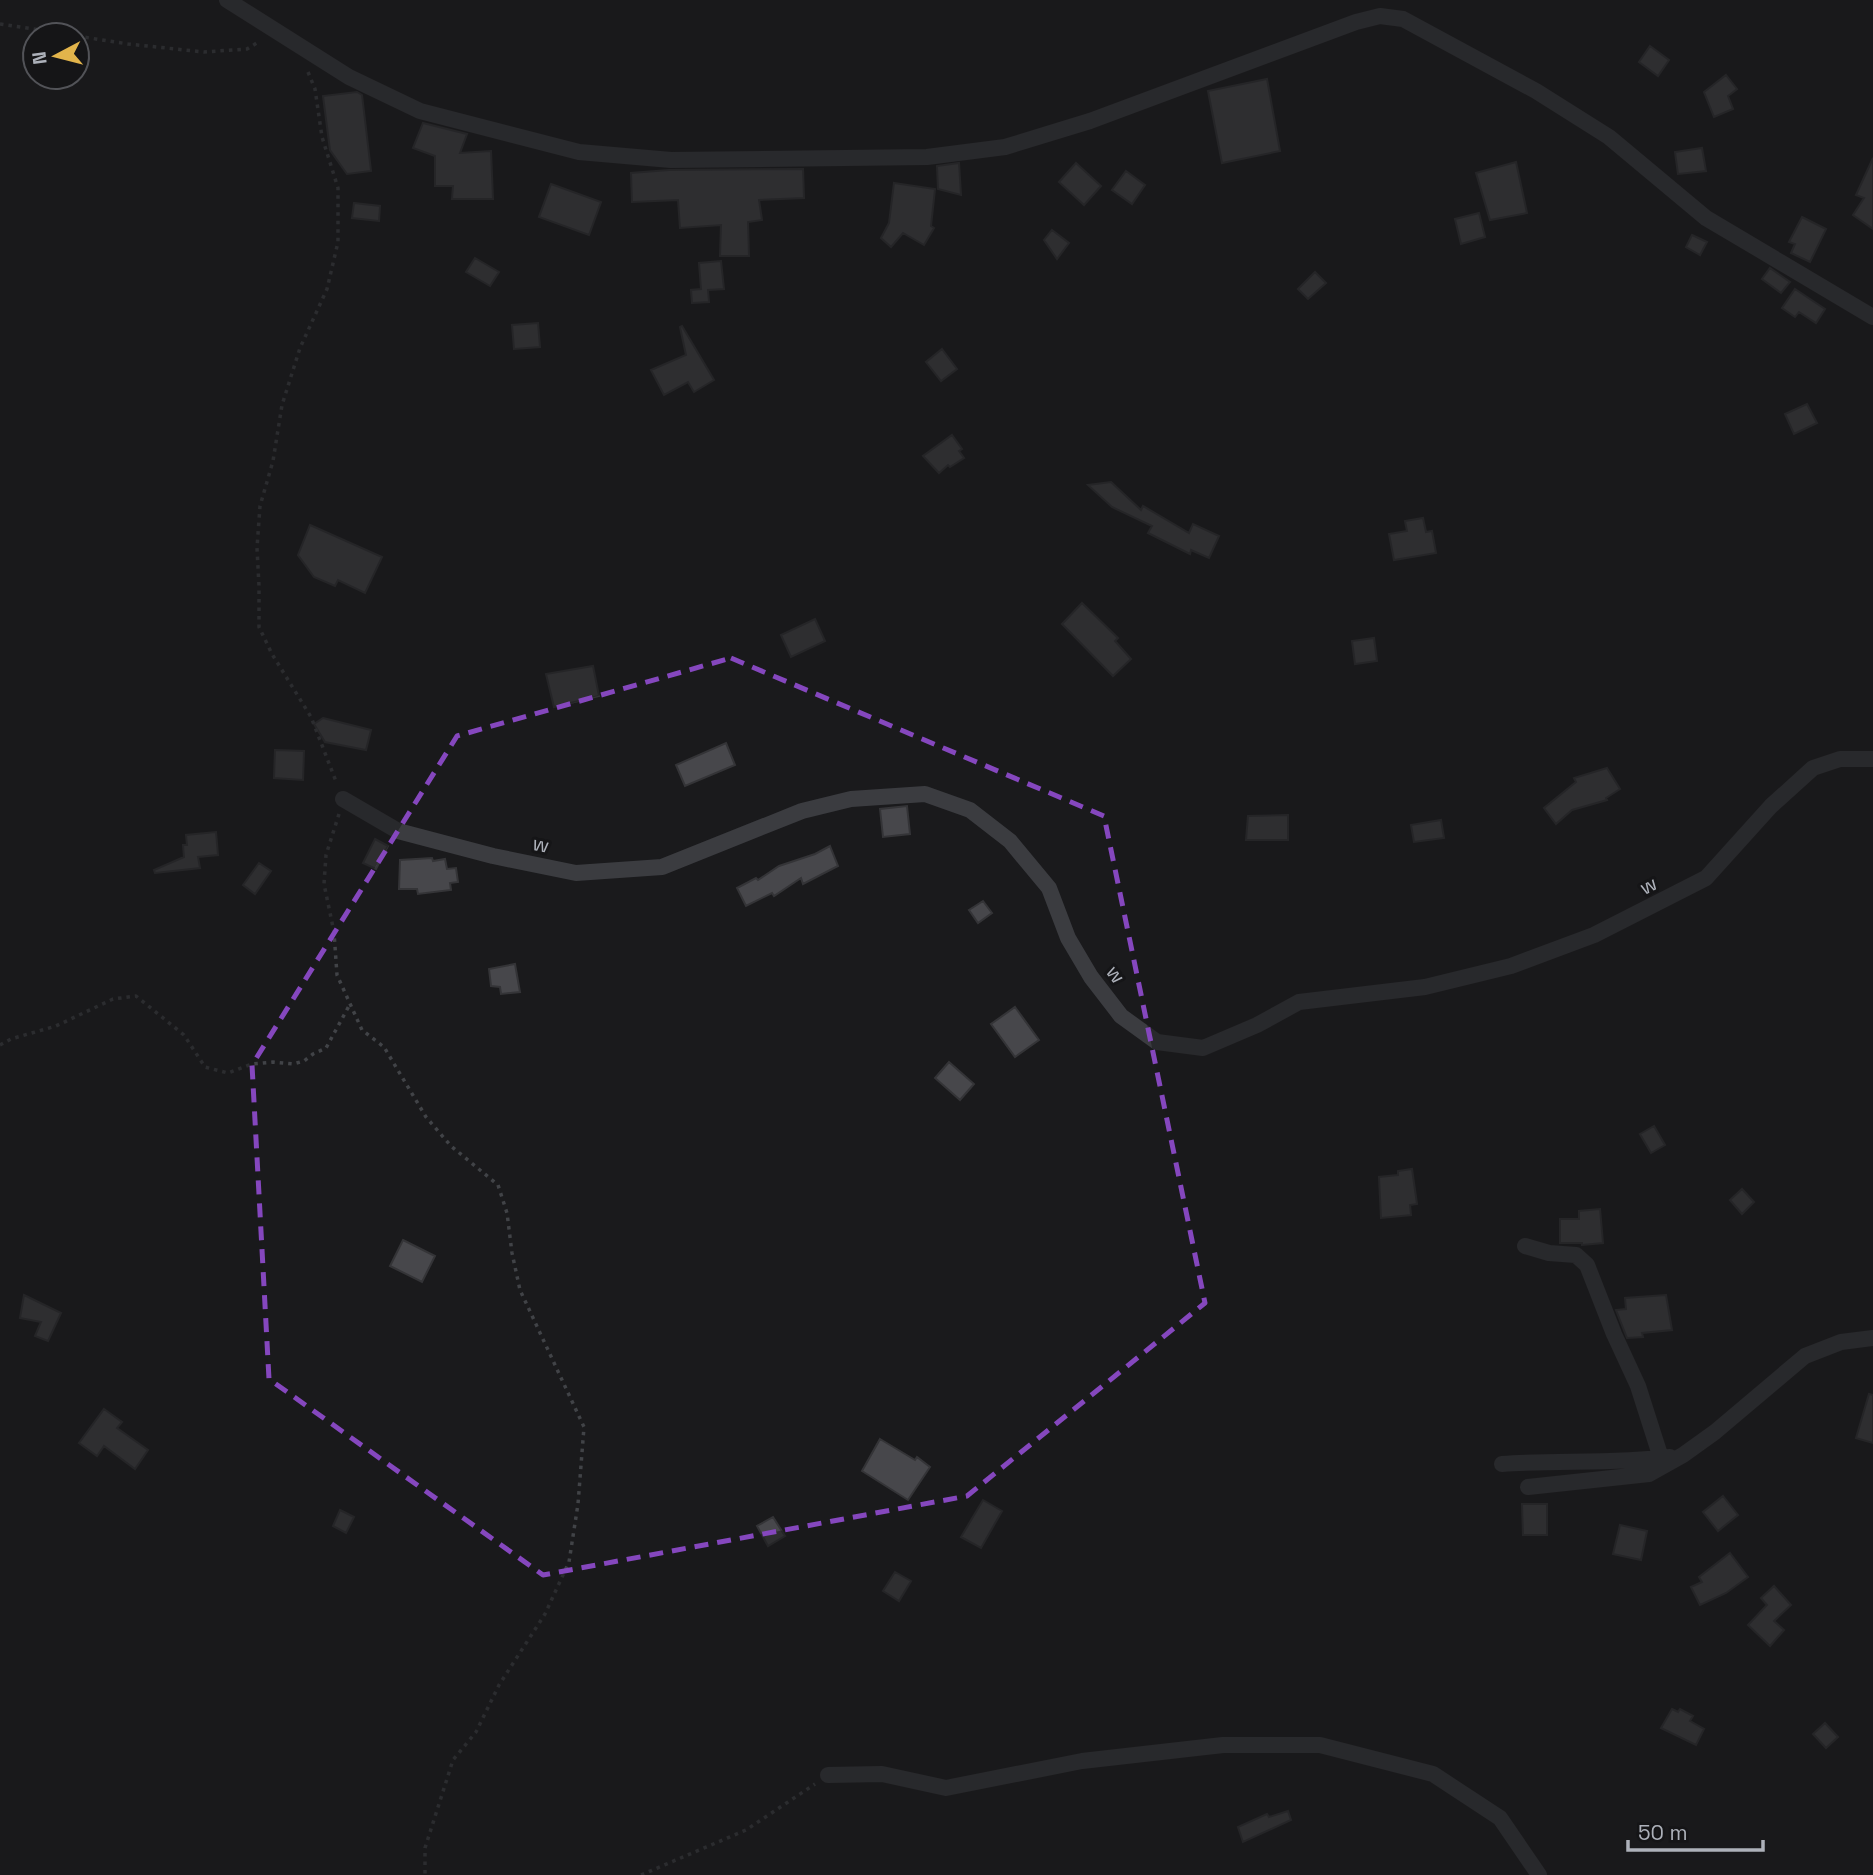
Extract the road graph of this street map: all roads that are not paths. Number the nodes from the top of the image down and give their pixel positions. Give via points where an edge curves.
1 (227, 0) edge
2 (1873, 317) edge
3 (1873, 759) edge
4 (343, 799) road end
5 (1525, 1246) dead end
6 (1873, 1338) edge
7 (1683, 1455) junction
8 (1661, 1458) junction
9 (1502, 1464) dead end
10 (1528, 1487) dead end
11 (828, 1775) road end
12 (1539, 1875) edge

1 - 2 street via 349,77 420,111 579,152 671,160 927,157 1004,147 1090,121 1356,22 1380,16 1402,19 1536,91 1609,137 1706,218
3 - 4 street, w via 1840,759 1813,768 1771,806 1706,878 1594,935 1511,966 1425,987 1299,1002 1203,1048 1157,1042 1121,1016 1074,948 1049,888 1010,841 970,810 925,794 851,799 802,811 662,867 576,873 398,831
5 - 8 street via 1576,1255 1587,1265 1638,1386
6 - 7 street via 1841,1342 1805,1356
7 - 8 street
7 - 10 street via 1649,1474
8 - 9 street
11 - 12 street via 882,1774 946,1788 1082,1760 1223,1745 1320,1745 1433,1774 1500,1818

